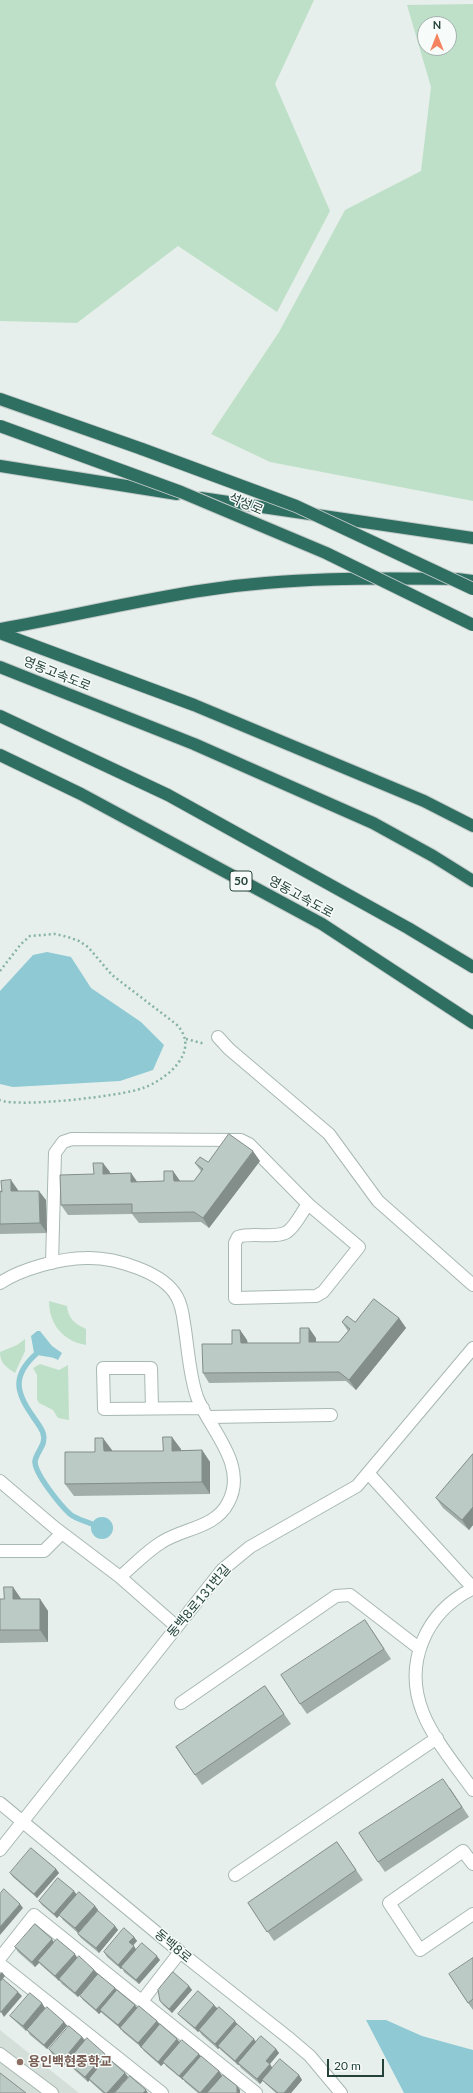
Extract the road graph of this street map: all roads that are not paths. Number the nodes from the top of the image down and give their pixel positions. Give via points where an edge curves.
1 (4, 400) edge
2 (0, 426) edge
3 (0, 466) edge
4 (473, 538) edge
5 (473, 581) edge
6 (473, 589) edge
7 (473, 625) edge
8 (0, 629) edge
9 (0, 633) edge
10 (0, 667) edge
11 (0, 716) edge
12 (0, 755) edge
13 (473, 826) edge
14 (473, 881) edge
15 (473, 967) edge
16 (473, 1023) edge
17 (218, 1037) dead end
18 (308, 1204) junction
19 (52, 1263) junction
20 (0, 1283) edge
21 (473, 1285) edge
22 (473, 1348) edge
23 (152, 1408) junction
24 (206, 1412) junction
25 (331, 1414) dead end
26 (369, 1474) junction
27 (0, 1481) edge
28 (62, 1533) junction
29 (0, 1551) edge
30 (120, 1577) junction
31 (472, 1588) edge
32 (177, 1627) junction
33 (420, 1649) junction
34 (180, 1704) dead end
35 (437, 1738) junction
36 (473, 1790) edge
37 (0, 1803) edge
38 (23, 1821) junction
39 (0, 1850) edge
40 (473, 1864) edge
41 (235, 1875) dead end
42 (473, 1914) edge
43 (180, 1952) junction
44 (0, 1958) edge
45 (0, 1964) edge
46 (142, 2001) junction
47 (0, 2054) edge
48 (52, 2093) edge
49 (162, 2093) edge
50 (256, 2093) edge
51 (341, 2093) edge

1 - 6 highway, bridge via 296,506
2 - 7 highway, 석성로, bridge via 181,492 326,553
3 - 4 highway via 268,509
5 - 8 highway via 457,578 330,578 206,590
9 - 13 highway, 영동고속도로 via 194,705 424,801
10 - 14 highway, 영동고속도로 via 194,744 373,823
11 - 15 highway, 영동고속도로 via 168,795 408,928
12 - 16 highway, 영동고속도로 / 50 via 81,794 322,924
17 - 21 street via 329,1134 378,1201
18 - 18 street via 359,1247 323,1292 316,1296 235,1298 235,1243 238,1237 244,1234 279,1234 287,1231
18 - 19 street via 249,1144 241,1140 72,1139 63,1142 55,1153
19 - 20 street
19 - 24 street via 88,1258 111,1261 153,1274 166,1283 178,1297 193,1382 198,1399
22 - 26 street, 동백8로131번길
23 - 23 street via 104,1409 103,1368 151,1368
23 - 24 street
24 - 25 street
24 - 30 street via 229,1457 233,1472 233,1485 228,1503 210,1522 172,1536 154,1547
26 - 31 street
26 - 32 street, 동백8로131번길 via 344,1495 264,1538 234,1559 222,1570
27 - 28 street
28 - 29 street via 44,1551
28 - 30 street
30 - 32 street
31 - 33 street via 444,1608 423,1638
32 - 38 street, 동백8로131번길
33 - 34 street via 350,1595 343,1594 336,1596
33 - 35 street via 416,1678 418,1697 423,1714
35 - 36 street
35 - 41 street
37 - 38 street, 동백8로
38 - 39 street, 동백8로131번길
38 - 43 street, 동백8로
40 - 42 street via 464,1851 388,1903 420,1950
43 - 46 street
43 - 51 street, 동백8로 via 310,2056
44 - 46 street via 34,1915
45 - 49 street
46 - 50 street
47 - 48 street

